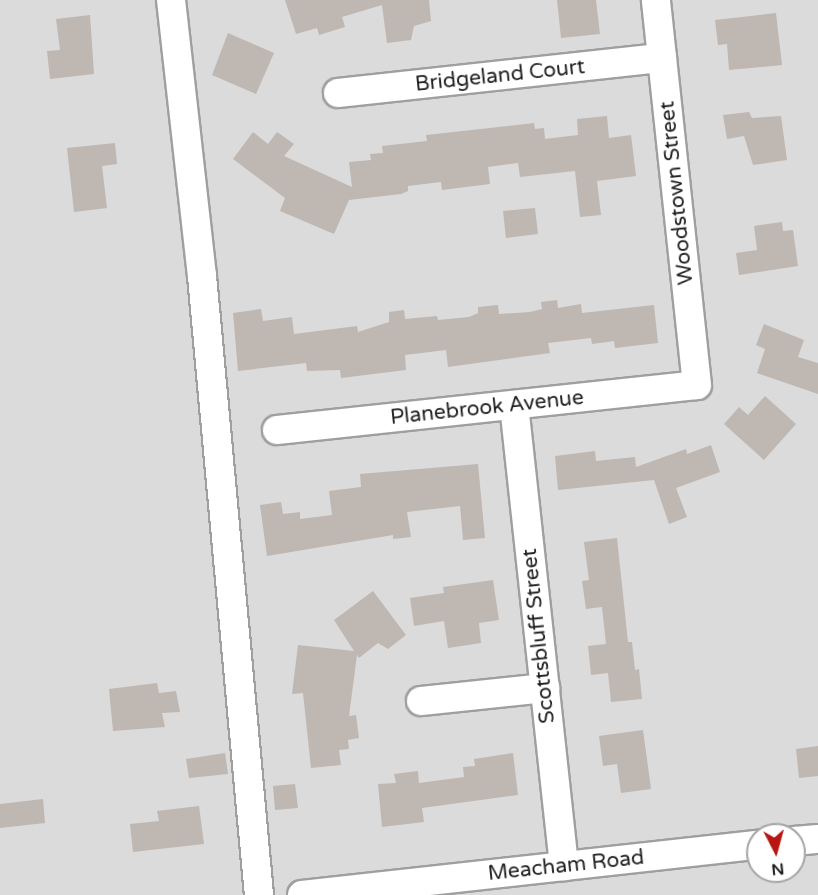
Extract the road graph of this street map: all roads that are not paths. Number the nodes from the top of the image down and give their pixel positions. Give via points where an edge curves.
1 (171, 0) edge
2 (656, 0) edge
3 (662, 58) junction
4 (338, 93) dead end
5 (697, 385) joint
6 (514, 405) junction
7 (277, 430) dead end
8 (545, 688) junction
9 (422, 701) dead end
10 (746, 846) edge
11 (564, 867) junction
12 (332, 893) edge
13 (259, 895) edge
14 (302, 895) edge

1 - 13 street via 203,287
2 - 3 street, Woodstown Street
3 - 4 street, Bridgeland Court
3 - 5 street, Woodstown Street
5 - 6 street, Planebrook Avenue
6 - 7 street, Planebrook Avenue
6 - 8 street, Scottsbluff Street
8 - 9 street
8 - 11 street, Scottsbluff Street
10 - 11 street, Meacham Road
11 - 12 street, Meacham Road
12 - 14 street, Meacham Road

